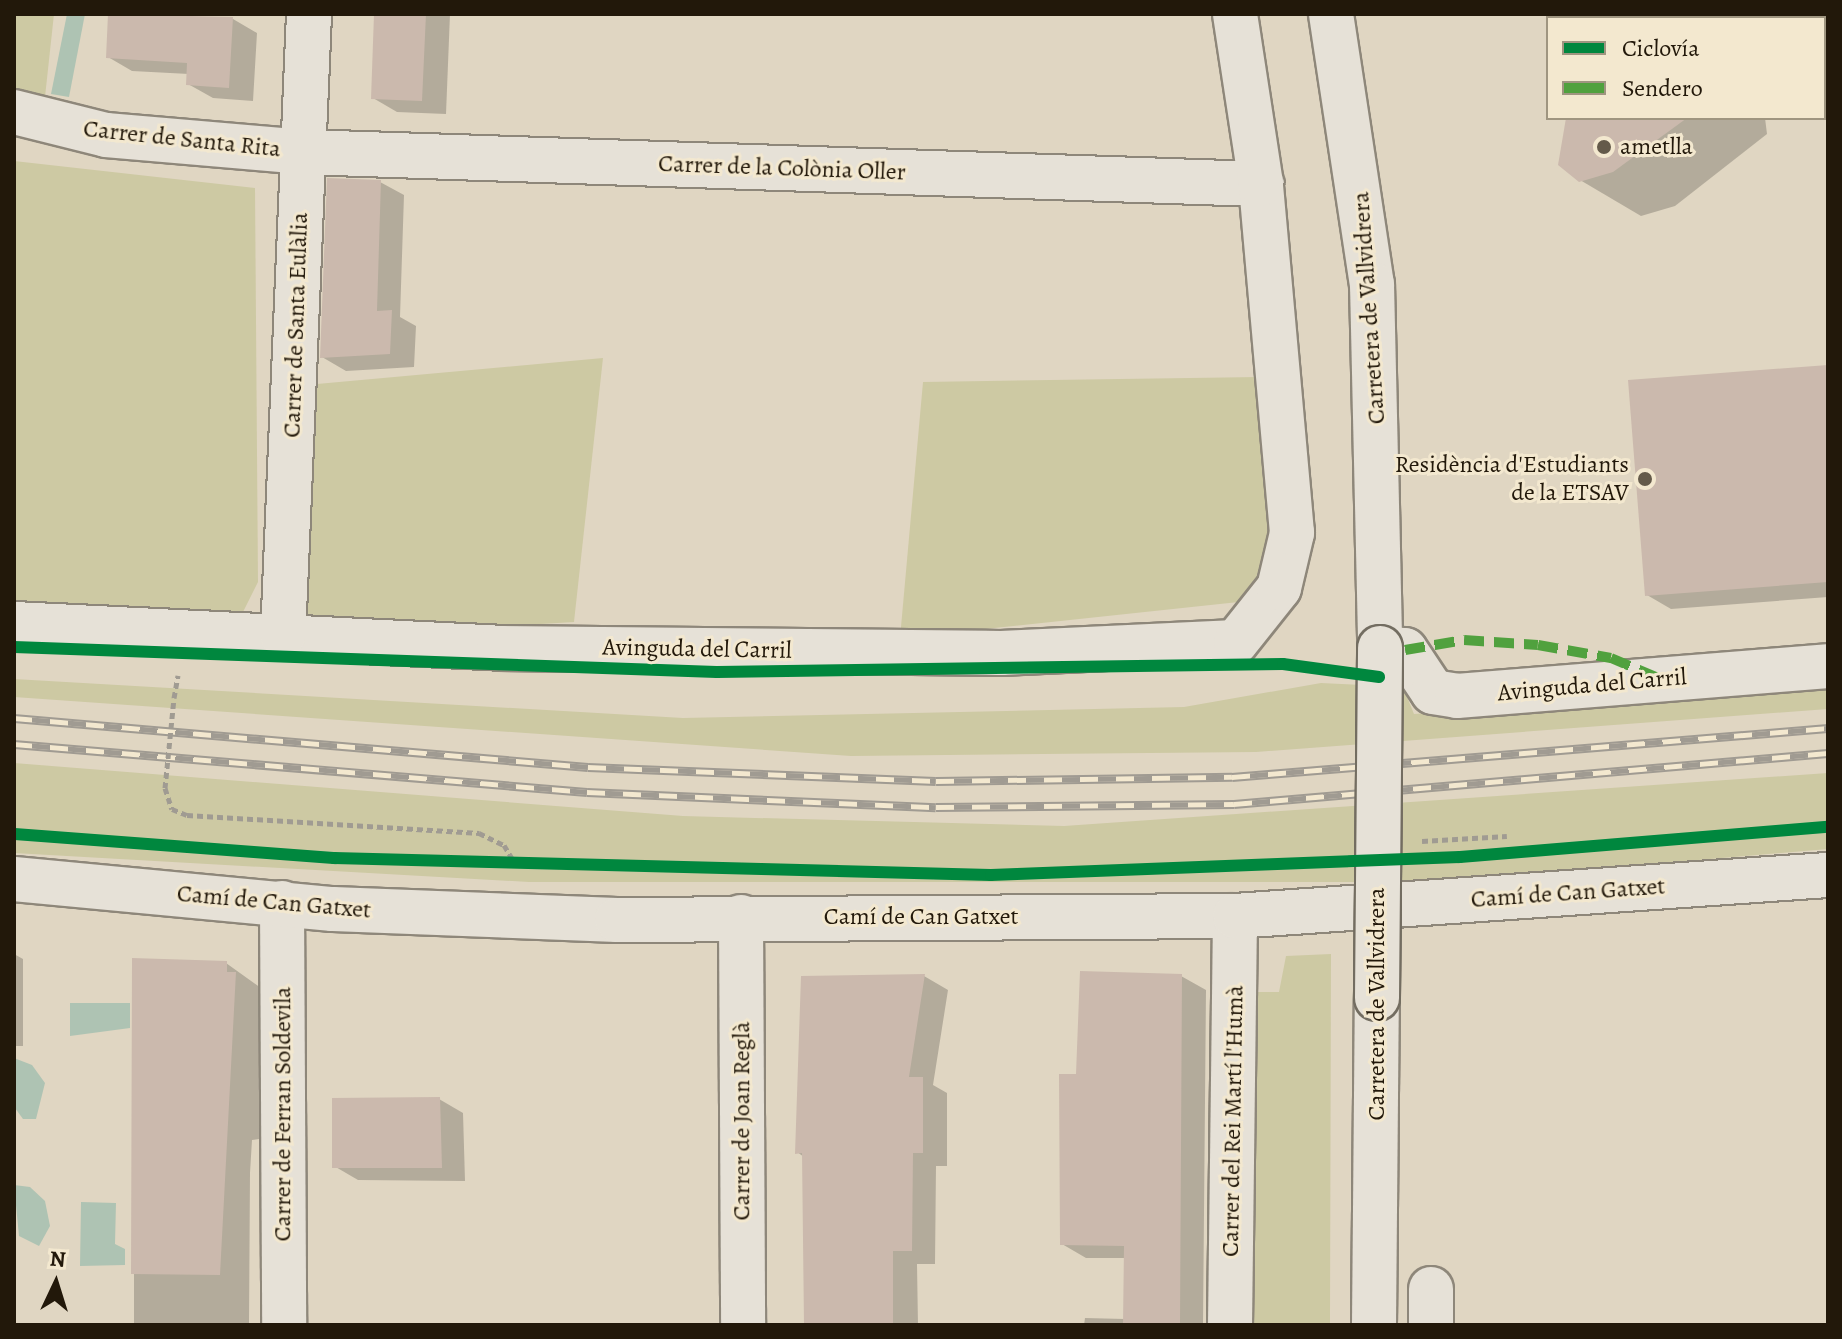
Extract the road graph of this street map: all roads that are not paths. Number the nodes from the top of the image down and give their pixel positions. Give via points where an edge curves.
1 (309, 14) edge
2 (1235, 14) edge
3 (1331, 14) edge
4 (14, 112) edge
5 (304, 152) junction
6 (1261, 184) junction
7 (14, 624) edge
8 (283, 637) junction
9 (1380, 648) junction
10 (1828, 666) edge
11 (1828, 875) edge
12 (14, 879) edge
13 (282, 903) junction
14 (1235, 916) junction
15 (741, 917) junction
16 (284, 1325) edge
17 (743, 1325) edge
18 (1230, 1325) edge
19 (1374, 1325) edge

1 - 5 street, Carrer de Santa Eulàlia
2 - 6 street
3 - 9 street, Carretera de Vallvidrera via 1372,284
4 - 5 street, Carrer de Santa Rita via 106,135
5 - 6 street, Carrer de la Colònia Oller
5 - 8 street, Carrer de Santa Eulàlia
6 - 8 street, Avinguda del Carril via 1292,533 1279,588 1236,642 985,653 499,648
7 - 8 street, Avinguda del Carril
9 - 10 street, Avinguda del Carril via 1405,650 1433,692 1457,696
9 - 19 street, Carretera de Vallvidrera, bridge
11 - 14 street, Camí de Can Gatxet
12 - 13 street, Camí de Can Gatxet
13 - 15 street, Camí de Can Gatxet via 617,920
13 - 16 street, Carrer de Ferran Soldevila
14 - 15 street, Camí de Can Gatxet
14 - 18 street, Carrer del Rei Martí l'Humà
15 - 17 street, Carrer de Joan Reglà

